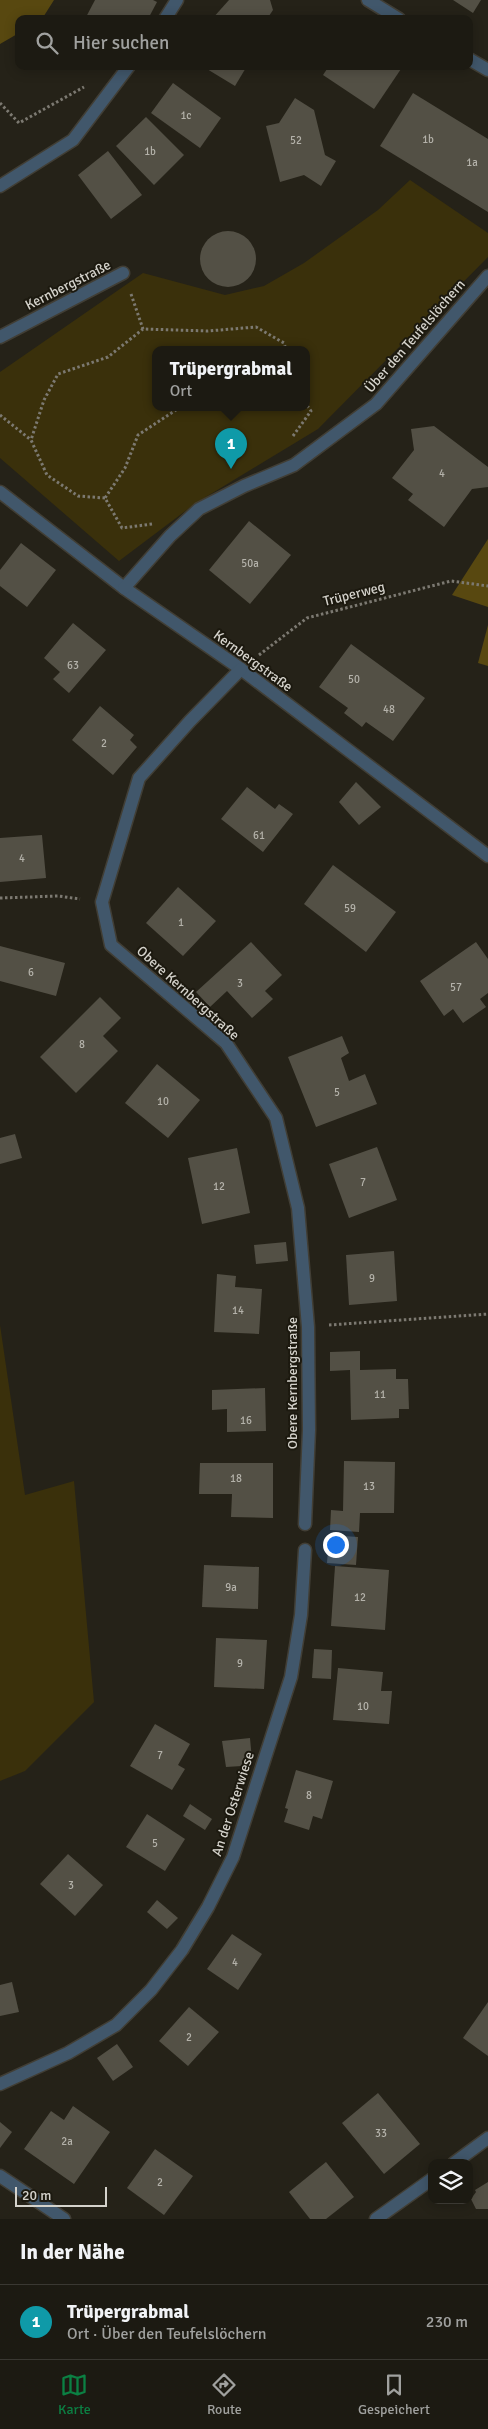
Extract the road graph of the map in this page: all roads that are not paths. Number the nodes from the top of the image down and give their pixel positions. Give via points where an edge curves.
1 (176, 0) edge
2 (368, 0) edge
3 (167, 15) edge
4 (393, 15) edge
5 (473, 60) edge
6 (486, 65) edge
7 (126, 70) edge
8 (0, 186) edge
9 (123, 273) road end
10 (488, 276) edge
11 (0, 337) edge
12 (0, 492) edge
13 (124, 588) junction
14 (240, 669) junction
15 (488, 856) edge
16 (304, 1524) dead end
17 (305, 1550) dead end
18 (0, 2084) edge
19 (488, 2138) edge
20 (459, 2159) edge
21 (0, 2176) edge
22 (428, 2182) edge
23 (64, 2219) edge
24 (376, 2219) edge

1 - 3 street
2 - 4 street
5 - 6 street
7 - 8 street via 73,140
9 - 11 street, Kernbergstraße
10 - 13 street, Über den Teufelslöchern via 376,404 294,465 199,510 170,536
12 - 13 street, Kernbergstraße
13 - 14 street, Kernbergstraße
14 - 15 street, Kernbergstraße
14 - 16 street, Obere Kernbergstraße via 139,778 102,902 111,945 226,1043 276,1118 298,1208 308,1327 309,1430
17 - 18 street, An der Osterwiese via 301,1615 291,1677 233,1857 208,1907 182,1950 151,1990 116,2025 68,2053
19 - 20 street
21 - 23 street
22 - 24 street

